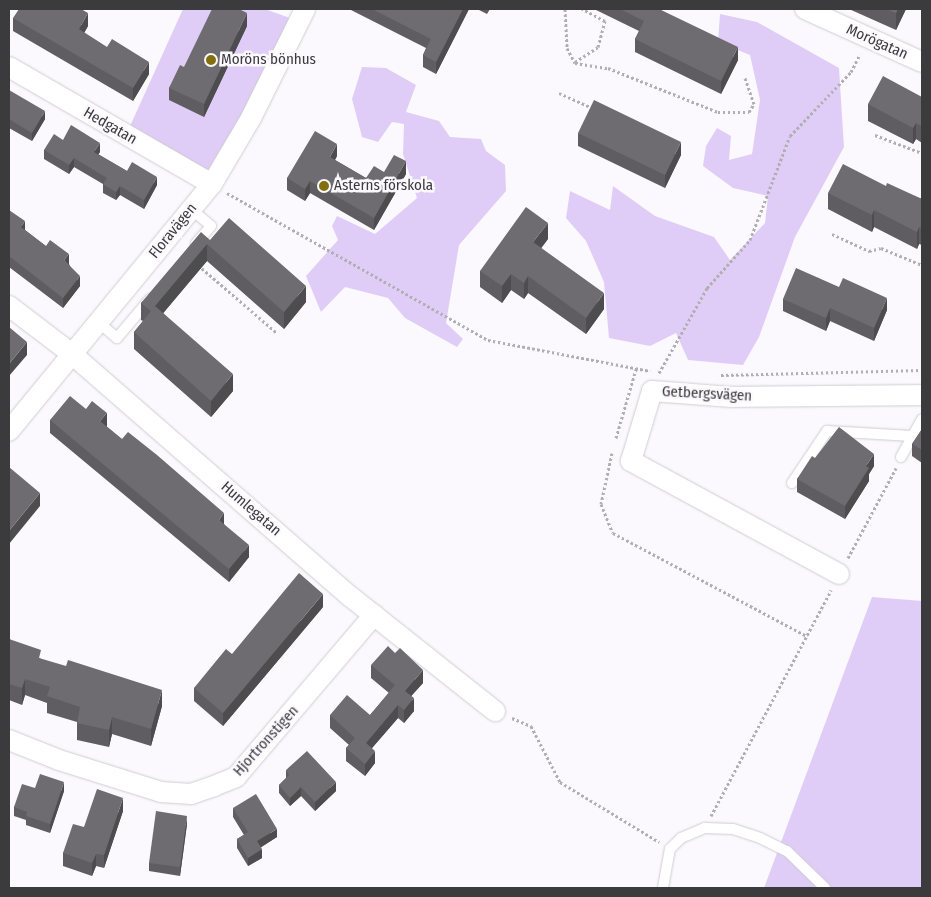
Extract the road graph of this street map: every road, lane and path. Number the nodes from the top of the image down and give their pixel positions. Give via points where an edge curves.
1 (305, 9) edge
2 (565, 9) edge
3 (582, 9) edge
4 (805, 9) edge
5 (868, 37) junction
6 (922, 62) edge
7 (574, 63) junction
8 (9, 67) edge
9 (746, 78) dead end
10 (559, 93) dead end
11 (595, 109) edge
12 (874, 135) dead end
13 (922, 153) edge
14 (212, 184) junction
15 (191, 209) junction
16 (832, 234) dead end
17 (187, 255) joint
18 (922, 265) edge
19 (155, 292) edge
20 (9, 306) edge
21 (98, 322) junction
22 (277, 333) dead end
23 (72, 354) junction
24 (636, 369) junction
25 (922, 370) edge
26 (659, 373) junction
27 (668, 374) dead end
28 (717, 376) dead end
29 (922, 395) edge
30 (922, 419) edge
31 (9, 431) edge
32 (912, 436) junction
33 (902, 457) joint
34 (792, 483) dead end
35 (839, 574) junction
36 (374, 615) junction
37 (807, 636) junction
38 (496, 711) joint
39 (9, 740) edge
40 (705, 828) junction
41 (670, 848) junction
42 (663, 888) edge
43 (825, 888) edge

1 - 14 street, Floravägen via 255,110
2 - 7 path via 567,48
3 - 7 path via 605,22 598,47
4 - 5 street, Morögatan
5 - 6 street, Morögatan
5 - 26 path via 851,72 790,136 750,240 707,288
7 - 9 path via 608,68 718,112 749,112 754,104
8 - 14 street, Hedgatan
10 - 11 path
12 - 13 path
14 - 15 street, Floravägen
14 - 24 path via 488,340
15 - 17 lane via 211,226
15 - 21 street, Floravägen
16 - 18 path via 870,251 881,248
17 - 22 path
19 - 21 lane via 117,338
20 - 23 street, Humlegatan
21 - 23 street, Floravägen
23 - 31 street, Floravägen
23 - 36 street, Humlegatan
24 - 26 path
24 - 37 path via 600,504 613,533
25 - 28 path
26 - 27 path
29 - 35 street, Getbergsvägen via 732,396 652,391 630,461
30 - 32 lane
32 - 33 lane
32 - 34 lane via 827,430
33 - 35 path
35 - 37 path
36 - 38 street, Humlegatan
36 - 39 street, Hjortronstigen via 236,777 191,794 160,792 59,760
37 - 40 path
38 - 41 path via 531,726 560,782
40 - 41 lane via 682,838
40 - 43 lane via 733,829 787,851
41 - 42 lane

